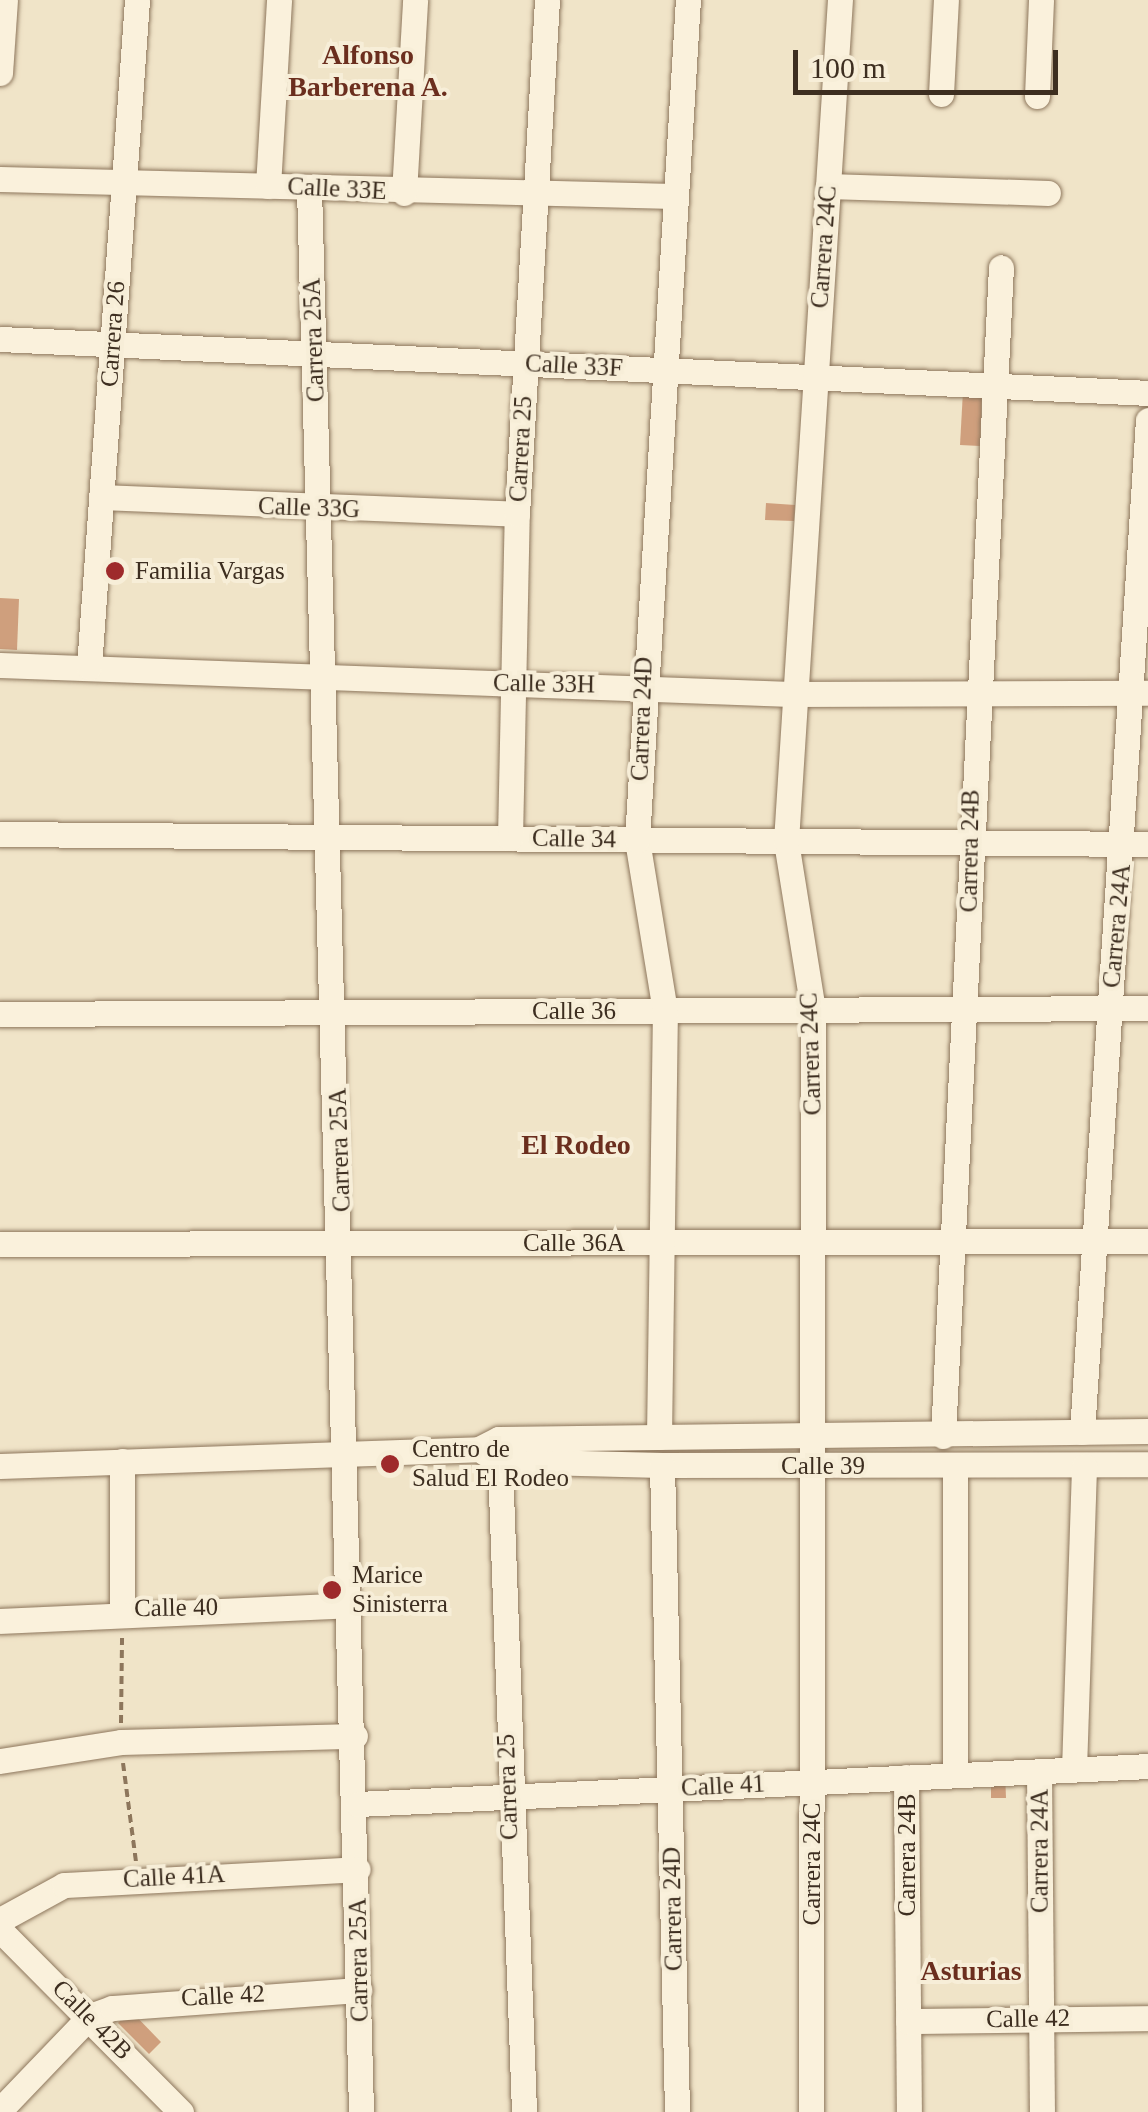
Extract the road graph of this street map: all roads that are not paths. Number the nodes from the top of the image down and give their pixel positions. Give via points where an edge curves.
1 (5, 0) edge
2 (137, 0) edge
3 (279, 0) edge
4 (415, 0) edge
5 (547, 0) edge
6 (688, 0) edge
7 (840, 0) edge
8 (946, 0) edge
9 (1041, 0) edge
10 (0, 73) edge
11 (941, 94) dead end
12 (1037, 96) dead end
13 (0, 178) edge
14 (124, 182) junction
15 (268, 186) junction
16 (828, 186) junction
17 (309, 188) junction
18 (536, 192) junction
19 (404, 193) junction
20 (1048, 193) dead end
21 (674, 196) junction
22 (1000, 267) dead end
23 (0, 339) edge
24 (112, 344) junction
25 (314, 353) junction
26 (526, 364) junction
27 (662, 370) junction
28 (815, 378) junction
29 (993, 386) junction
30 (1148, 393) edge
31 (1148, 420) edge
32 (101, 497) junction
33 (319, 510) junction
34 (517, 514) junction
35 (0, 666) edge
36 (88, 668) junction
37 (324, 673) junction
38 (512, 685) junction
39 (642, 686) junction
40 (1139, 693) edge
41 (791, 694) junction
42 (974, 694) junction
43 (0, 834) edge
44 (330, 836) junction
45 (510, 838) junction
46 (637, 840) junction
47 (786, 841) junction
48 (971, 842) junction
49 (1136, 844) edge
50 (1110, 1008) junction
51 (1148, 1008) edge
52 (966, 1009) junction
53 (813, 1010) junction
54 (665, 1011) junction
55 (336, 1012) junction
56 (0, 1014) edge
57 (660, 1242) junction
58 (813, 1242) junction
59 (953, 1242) junction
60 (1094, 1242) junction
61 (1148, 1242) edge
62 (343, 1243) junction
63 (0, 1244) edge
64 (1148, 1431) edge
65 (1082, 1432) junction
66 (812, 1435) junction
67 (943, 1436) junction
68 (659, 1437) junction
69 (493, 1450) junction
70 (350, 1454) junction
71 (122, 1461) junction
72 (1148, 1464) edge
73 (662, 1465) junction
74 (0, 1466) edge
75 (1084, 1466) junction
76 (812, 1467) junction
77 (955, 1467) junction
78 (352, 1604) junction
79 (122, 1608) junction
80 (0, 1621) edge
81 (355, 1736) junction
82 (0, 1761) edge
83 (1148, 1766) edge
84 (1074, 1770) junction
85 (1039, 1771) junction
86 (955, 1775) junction
87 (906, 1777) junction
88 (813, 1782) junction
89 (671, 1789) junction
90 (508, 1797) junction
91 (358, 1804) junction
92 (358, 1869) junction
93 (0, 1920) edge
94 (0, 1930) edge
95 (359, 1990) junction
96 (90, 2016) junction
97 (1148, 2018) edge
98 (1041, 2019) junction
99 (908, 2021) junction
100 (0, 2110) edge
101 (181, 2112) edge
102 (361, 2112) edge
103 (524, 2112) edge
104 (676, 2112) edge
105 (811, 2112) edge
106 (909, 2112) edge
107 (1042, 2112) edge

1 - 10 street
2 - 14 street, Carrera 26
3 - 15 street
4 - 19 street
5 - 18 street, Carrera 25
6 - 21 street, Carrera 24D
7 - 16 street, Carrera 24C
8 - 11 street
9 - 12 street
13 - 14 street, Calle 33E
14 - 15 street, Calle 33E
14 - 24 street, Carrera 26
15 - 17 street, Calle 33E
16 - 20 street
16 - 28 street, Carrera 24C
17 - 19 street, Calle 33E
17 - 25 street, Carrera 25A
18 - 19 street, Calle 33E
18 - 21 street, Calle 33E
18 - 26 street, Carrera 25
21 - 27 street, Carrera 24D
22 - 29 street, Carrera 24B
23 - 24 street, Calle 33F
24 - 25 street, Calle 33F
24 - 32 street, Carrera 26
25 - 26 street, Calle 33F
25 - 33 street, Carrera 25A
26 - 27 street, Calle 33F
26 - 34 street, Carrera 25
27 - 28 street, Calle 33F
27 - 39 street, Carrera 24D
28 - 29 street, Calle 33F
28 - 41 street, Carrera 24C
29 - 30 street, Calle 33F
29 - 42 street, Carrera 24B
31 - 40 street, Carrera 24A
32 - 33 street, Calle 33G
32 - 36 street, Carrera 26
33 - 34 street, Calle 33G
33 - 37 street, Carrera 25A
34 - 38 street, Carrera 25
35 - 36 street, Calle 33H
36 - 37 street, Calle 33H
37 - 38 street, Calle 33H
37 - 44 street, Carrera 25A
38 - 39 street, Calle 33H
38 - 45 street, Carrera 25
39 - 41 street, Calle 33H
39 - 46 street, Carrera 24D
40 - 42 street, Calle 33H
40 - 49 street, Carrera 24A
41 - 42 street, Calle 33H
41 - 47 street, Carrera 24C
42 - 48 street, Carrera 24B
43 - 44 street, Calle 34
44 - 45 street, Calle 34
44 - 55 street, Carrera 25A
45 - 46 street, Calle 34
46 - 47 street, Calle 34
46 - 54 street, Carrera 24D
47 - 48 street, Calle 34
47 - 53 street, Carrera 24C
48 - 49 street, Calle 34
48 - 52 street, Carrera 24B
49 - 50 street, Carrera 24A
50 - 51 street, Calle 36
50 - 52 street, Calle 36
50 - 60 street, Carrera 24A
52 - 53 street, Calle 36
52 - 59 street, Carrera 24B
53 - 54 street, Calle 36
53 - 58 street, Carrera 24C
54 - 55 street, Calle 36
54 - 57 street, Carrera 24D
55 - 56 street, Calle 36
55 - 62 street, Carrera 25A
57 - 58 street, Calle 36A
57 - 62 street, Calle 36A
57 - 68 street, Carrera 24D
58 - 59 street, Calle 36A
58 - 66 street, Carrera 24C
59 - 60 street, Calle 36A
59 - 67 street, Carrera 24B
60 - 61 street, Calle 36A
60 - 65 street, Carrera 24A
62 - 63 street, Calle 36A
62 - 70 street, Carrera 25A
64 - 65 street, Calle 39
65 - 67 street, Calle 39
66 - 67 street, Calle 39
66 - 68 street, Calle 39
66 - 76 street, Carrera 24C
68 - 69 street, Calle 39
69 - 70 street, Calle 39
69 - 73 street, Calle 39
69 - 90 street, Carrera 25
70 - 71 street, Calle 39
70 - 78 street, Carrera 25A
71 - 74 street, Calle 39
71 - 79 street
72 - 75 street, Calle 39
73 - 76 street, Calle 39
73 - 89 street, Carrera 24D
75 - 77 street, Calle 39
75 - 84 street, Carrera 24A
76 - 77 street, Calle 39
76 - 88 street, Carrera 24C
77 - 86 street
78 - 79 street, Calle 40
78 - 81 street, Carrera 25A
79 - 80 street, Calle 40
81 - 82 street via 121,1742
81 - 91 street, Carrera 25A
83 - 84 street, Calle 41
84 - 85 street, Calle 41
85 - 86 street, Calle 41
85 - 98 street, Carrera 24A
86 - 87 street, Calle 41
87 - 88 street, Calle 41
87 - 99 street, Carrera 24B
88 - 89 street, Calle 41
88 - 105 street, Carrera 24C
89 - 90 street, Calle 41
89 - 104 street, Carrera 24D
90 - 91 street, Calle 41
90 - 103 street, Carrera 25
91 - 92 street, Carrera 25A
92 - 93 street, Calle 41A via 64,1884
92 - 95 street, Carrera 25A
94 - 96 street, Calle 42B
95 - 96 street, Calle 42 via 177,1997
95 - 102 street, Carrera 25A
96 - 100 street
96 - 101 street, Calle 42B
97 - 98 street, Calle 42
98 - 99 street, Calle 42
98 - 107 street, Carrera 24A
99 - 106 street, Carrera 24B

